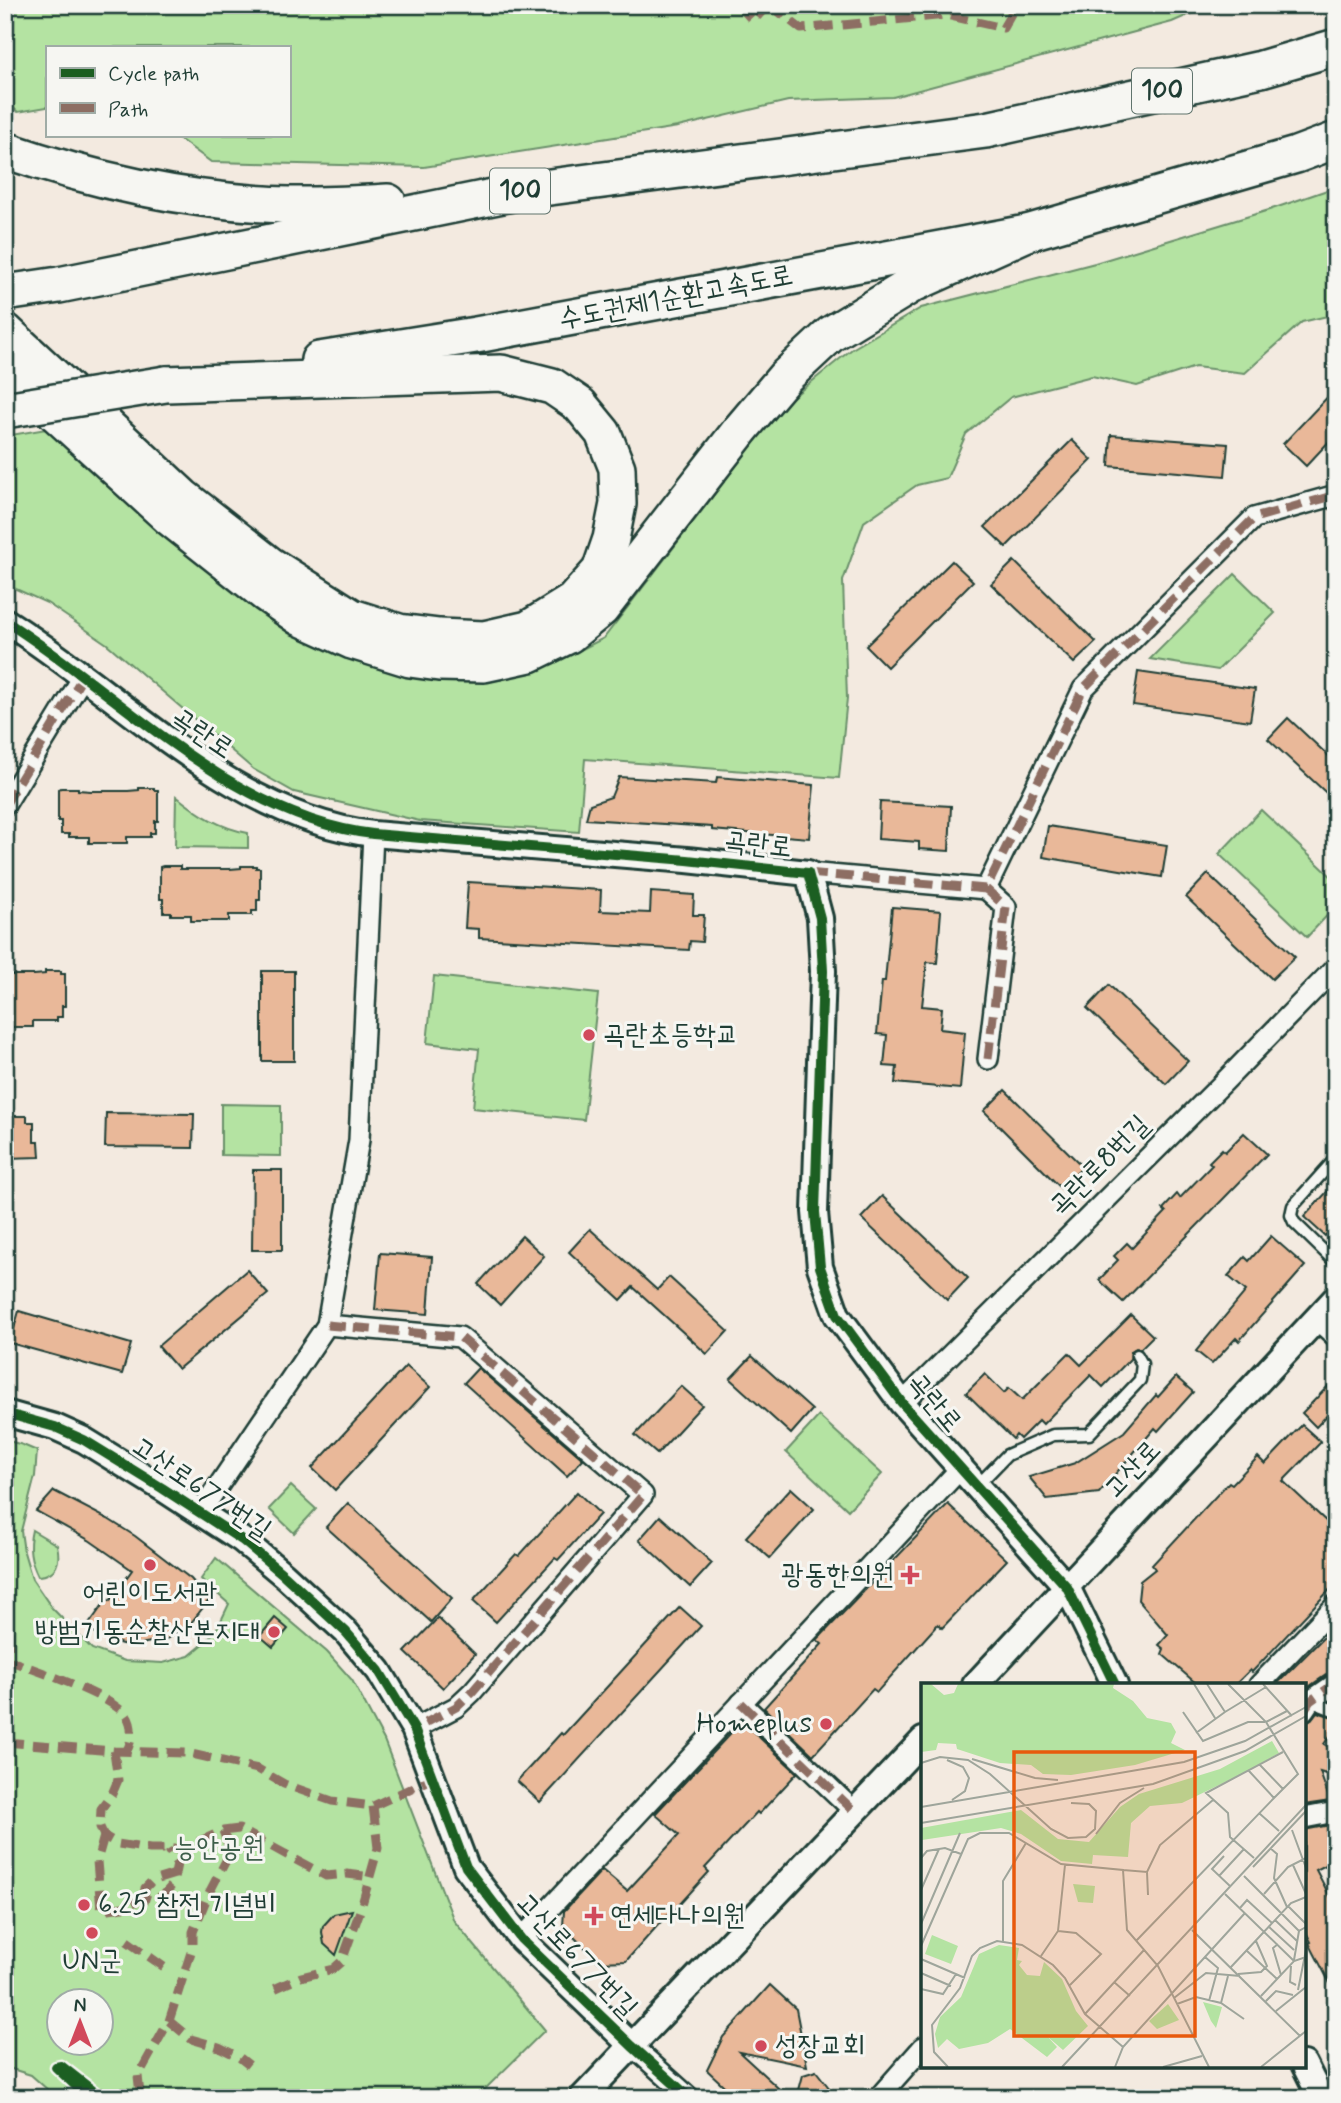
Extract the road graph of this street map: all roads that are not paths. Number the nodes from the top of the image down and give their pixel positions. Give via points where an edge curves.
1 (1336, 47) edge
2 (1336, 140) edge
3 (5, 150) edge
4 (527, 190) junction
5 (1027, 233) junction
6 (5, 293) edge
7 (5, 331) edge
8 (5, 367) edge
9 (166, 384) junction
10 (5, 410) edge
11 (1336, 495) edge
12 (5, 621) edge
13 (84, 675) junction
14 (5, 805) edge
15 (373, 834) junction
16 (808, 873) junction
17 (986, 889) junction
18 (1336, 967) edge
19 (988, 1059) dead end
20 (1336, 1158) edge
21 (1336, 1263) edge
22 (1336, 1298) edge
23 (1316, 1319) junction
24 (327, 1325) junction
25 (1336, 1337) edge
26 (1137, 1355) dead end
27 (902, 1403) junction
28 (5, 1413) edge
29 (969, 1478) junction
30 (200, 1513) junction
31 (1067, 1587) junction
32 (1336, 1605) edge
33 (977, 1683) edge
34 (1114, 1683) edge
35 (1261, 1683) edge
36 (1336, 1683) edge
37 (741, 1703) junction
38 (1307, 1705) edge
39 (1336, 1711) edge
40 (414, 1729) junction
41 (921, 1742) edge
42 (854, 1811) junction
43 (1336, 1814) edge
44 (1306, 1818) edge
45 (521, 1939) junction
46 (632, 2046) junction
47 (921, 2049) edge
48 (1306, 2067) edge
49 (1324, 2097) edge
50 (582, 2098) edge
51 (690, 2098) edge
52 (878, 2098) edge

1 - 4 highway, 100 via 1261,69 986,130
2 - 5 highway, 수도권제1순환고속도로
3 - 4 highway via 152,191 266,204 386,202
4 - 6 highway, 100
5 - 8 highway via 913,284 831,334 785,377 741,429 601,609 569,635 530,654 484,664 410,659 352,641 299,617 169,517
5 - 9 highway, 수도권제1순환고속도로 via 476,335
7 - 9 highway via 183,497 270,565 352,617 399,632 484,639 528,629 573,601 600,571 618,504 617,468 603,433 580,405 552,386 501,373
9 - 10 highway, 수도권제1순환고속도로, bridge
11 - 17 street via 1254,518 1083,689
12 - 13 street, 곡란로
13 - 14 street
13 - 15 street, 곡란로 via 157,732 265,802 344,831
15 - 16 street, 곡란로
15 - 24 street via 359,1140
16 - 17 street
16 - 27 street, 곡란로 via 820,918 823,971 815,1212 820,1267 837,1315
17 - 19 street via 1006,907
18 - 27 street, 곡란로8번길
20 - 21 lane via 1293,1206 1292,1215
22 - 23 street, 고산로
23 - 25 street
23 - 31 street, 고산로
24 - 30 street
24 - 40 street via 460,1337 643,1495 472,1692 456,1707
26 - 29 lane via 1142,1364 1140,1380 1090,1434 1053,1435
27 - 29 street, 곡란로
28 - 30 street, 고산로677번길 via 84,1440
29 - 31 street, 곡란로
29 - 37 street
30 - 40 street, 고산로677번길 via 274,1566 345,1632 379,1671
31 - 33 street, 고산로
31 - 34 street, 곡란로
32 - 35 street
36 - 38 street
37 - 42 street
37 - 45 street
38 - 39 lane
40 - 45 street, 고산로677번길 via 466,1867
41 - 42 street
42 - 46 street
43 - 44 street
45 - 46 street, 고산로677번길
46 - 50 street
46 - 51 street
47 - 52 street
48 - 49 street

